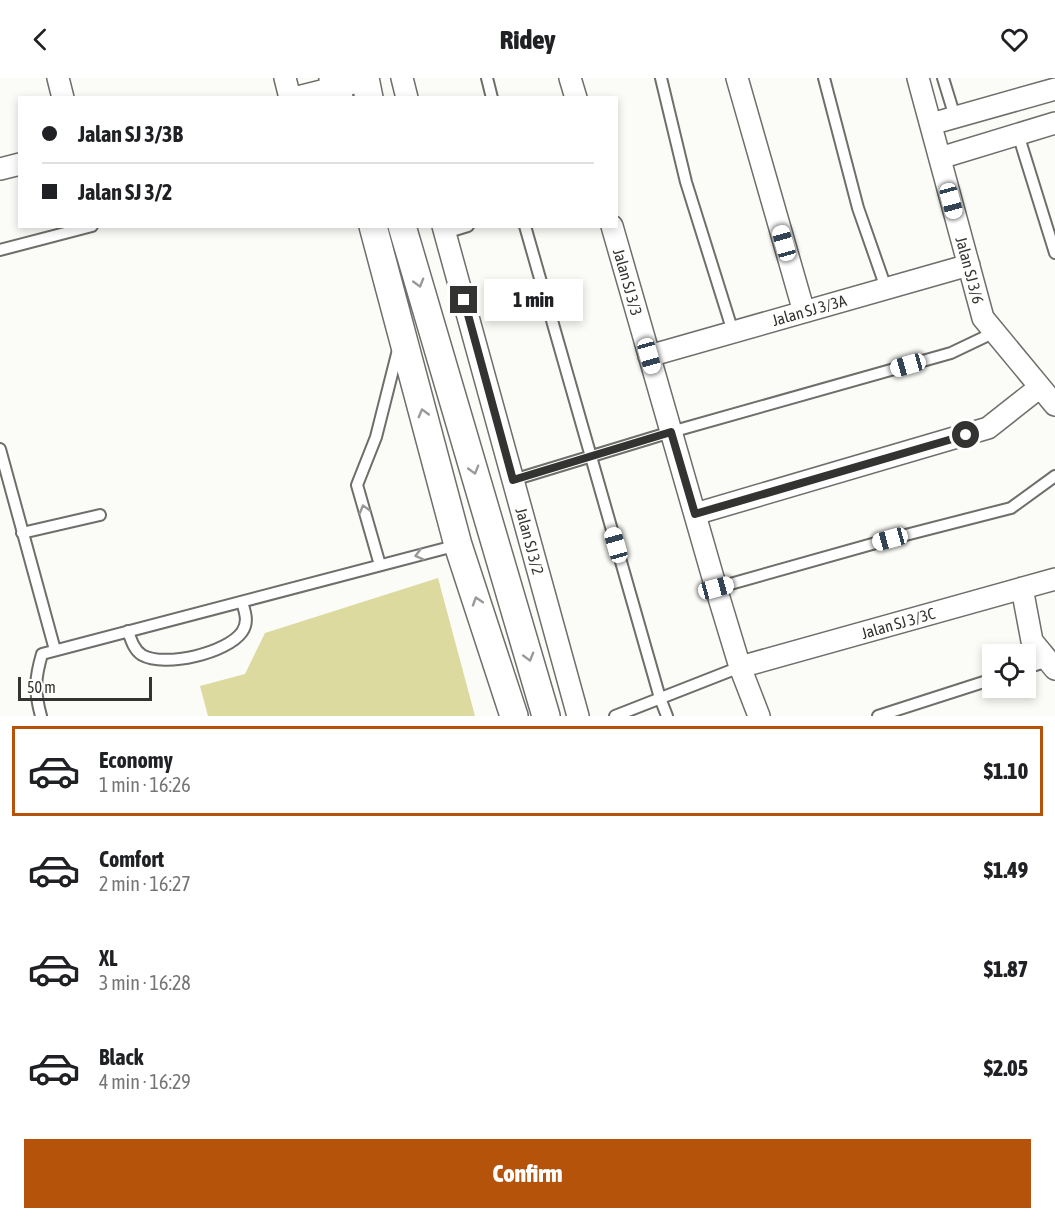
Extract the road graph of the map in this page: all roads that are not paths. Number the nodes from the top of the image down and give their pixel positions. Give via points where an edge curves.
1 (58, 78) edge
2 (285, 78) edge
3 (402, 78) edge
4 (487, 78) edge
5 (570, 78) edge
6 (661, 78) edge
7 (824, 78) edge
8 (918, 78) edge
9 (943, 78) edge
10 (742, 79) edge
11 (366, 85) edge
12 (336, 88) edge
13 (1055, 89) edge
14 (62, 96) edge
15 (291, 96) edge
16 (301, 96) edge
17 (406, 96) edge
18 (492, 96) edge
19 (575, 96) edge
20 (955, 117) junction
21 (1055, 123) edge
22 (931, 124) junction
23 (1018, 134) junction
24 (940, 158) junction
25 (18, 164) edge
26 (0, 169) edge
27 (84, 228) edge
28 (374, 228) edge
29 (403, 228) edge
30 (526, 228) edge
31 (613, 228) edge
32 (444, 230) edge
33 (0, 250) edge
34 (1055, 253) edge
35 (969, 265) junction
36 (886, 288) junction
37 (804, 312) junction
38 (401, 330) junction
39 (733, 332) junction
40 (995, 332) junction
41 (649, 356) junction
42 (1040, 387) junction
43 (1055, 405) edge
44 (671, 432) junction
45 (0, 448) edge
46 (591, 457) junction
47 (1055, 476) edge
48 (513, 480) junction
49 (695, 514) junction
50 (100, 515) dead end
51 (22, 533) junction
52 (458, 545) junction
53 (380, 565) junction
54 (1055, 579) edge
55 (716, 588) junction
56 (1022, 588) junction
57 (242, 602) junction
58 (128, 632) junction
59 (56, 650) junction
60 (1052, 665) edge
61 (740, 667) junction
62 (1036, 667) edge
63 (982, 683) edge
64 (660, 698) junction
65 (41, 716) edge
66 (514, 716) edge
67 (546, 716) edge
68 (578, 716) edge
69 (615, 716) edge
70 (667, 716) edge
71 (759, 716) edge
72 (878, 716) edge

1 - 14 street
2 - 15 street
3 - 17 street
4 - 18 lane
5 - 19 street
6 - 39 lane via 686,182
7 - 36 lane via 858,208
8 - 22 street, Jalan SJ 3/6
9 - 20 lane
10 - 37 street
11 - 12 street
12 - 16 street
13 - 20 street
20 - 22 street
21 - 23 street
22 - 24 street, Jalan SJ 3/6
23 - 24 street
23 - 34 lane
24 - 35 street, Jalan SJ 3/6
25 - 26 street
27 - 33 lane
28 - 38 street
29 -> 67 street
30 - 46 lane
31 - 41 street, Jalan SJ 3/3
32 - 48 street, Jalan SJ 3/2
35 - 36 street, Jalan SJ 3/3A
35 - 40 street, Jalan SJ 3/6 via 983,318
36 - 37 street, Jalan SJ 3/3A
37 - 39 street, Jalan SJ 3/3A
52 -> 38 street
53 -> 38 lane via 357,484 376,437
39 - 41 street, Jalan SJ 3/3A
40 - 42 street, Jalan SJ 3/6
40 - 44 lane via 951,352
41 - 44 street, Jalan SJ 3/3
42 - 43 street, Jalan SJ 3/6
42 - 49 street via 988,428
44 - 46 lane
44 - 49 street, Jalan SJ 3/3
45 - 51 lane
46 - 48 lane
46 - 64 lane
47 - 55 lane via 1011,508
48 - 68 street, Jalan SJ 3/2
49 - 55 street, Jalan SJ 3/3
50 - 51 lane
51 - 59 lane
52 -> 53 lane
66 -> 52 street
53 - 57 lane
54 - 56 street, Jalan SJ 3/3C
55 - 61 street, Jalan SJ 3/3
56 - 60 street via 1032,641
56 - 61 street, Jalan SJ 3/3C
57 - 58 lane
57 - 58 lane via 247,618 243,631 231,643 201,654 162,659 143,655
58 - 59 lane
59 - 65 lane via 42,654 35,680
60 - 62 lane
61 - 64 lane
61 - 71 street, Jalan SJ 3/3
63 - 72 lane
64 - 69 lane
64 - 70 lane

